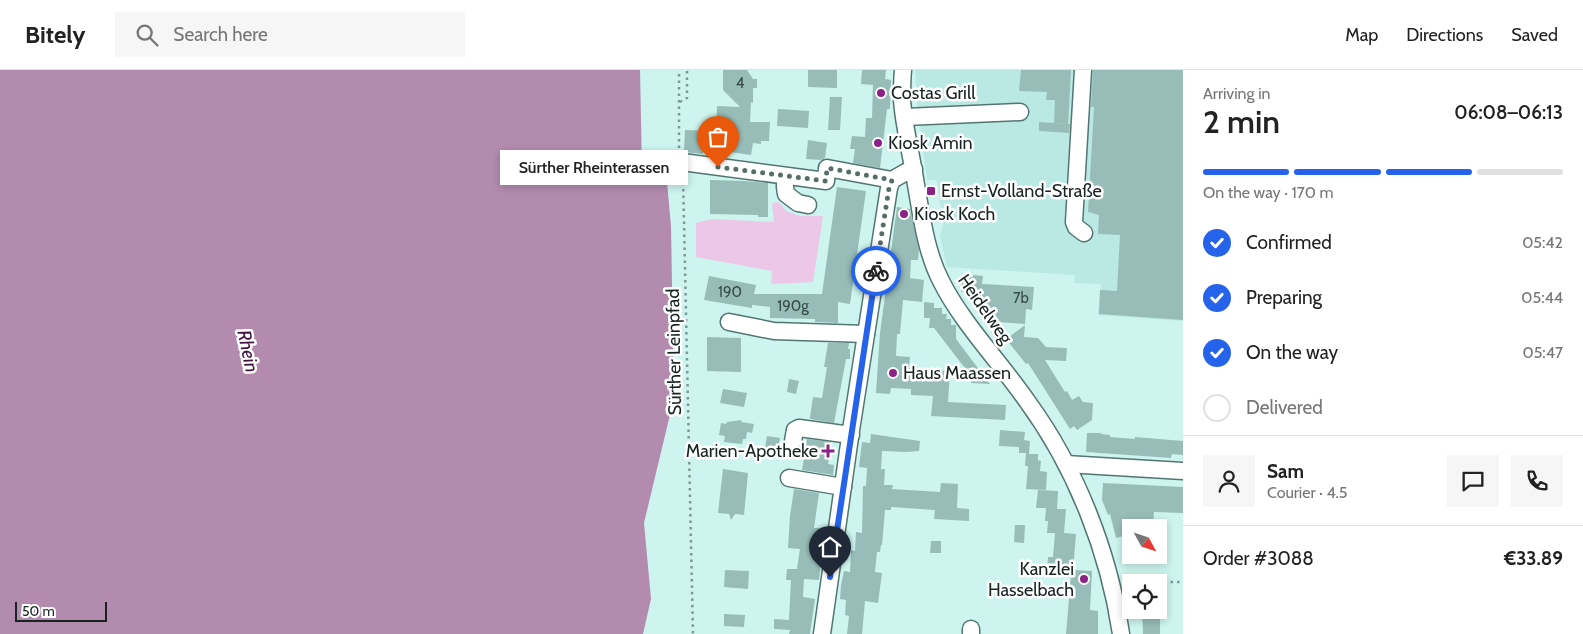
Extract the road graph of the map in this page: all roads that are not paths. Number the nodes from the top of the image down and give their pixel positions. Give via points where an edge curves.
1 (902, 70) edge
2 (1083, 70) edge
3 (1020, 112) dead end
4 (905, 117) junction
5 (682, 162) road end
6 (914, 169) junction
7 (786, 176) junction
8 (892, 180) junction
9 (808, 204) dead end
10 (1084, 232) dead end
11 (729, 322) dead end
12 (866, 334) junction
13 (850, 436) junction
14 (793, 441) dead end
15 (1066, 464) junction
16 (1183, 471) edge
17 (789, 478) dead end
18 (843, 487) junction
19 (822, 634) edge
20 (1121, 634) edge

1 - 4 street, Heidelweg
2 - 10 street via 1074,222
3 - 4 street
4 - 6 street, Heidelweg
5 - 7 street
6 - 8 street
6 - 15 street, Heidelweg via 929,246 941,281 956,307 1042,422
7 - 8 street via 826,181 827,168
7 - 9 street via 786,194 798,203
8 - 12 street
11 - 12 street via 774,331
12 - 13 street
13 - 14 street via 799,428 795,430
13 - 18 street
15 - 16 street
15 - 20 street, Heidelweg via 1102,551
17 - 18 street
18 - 19 street

